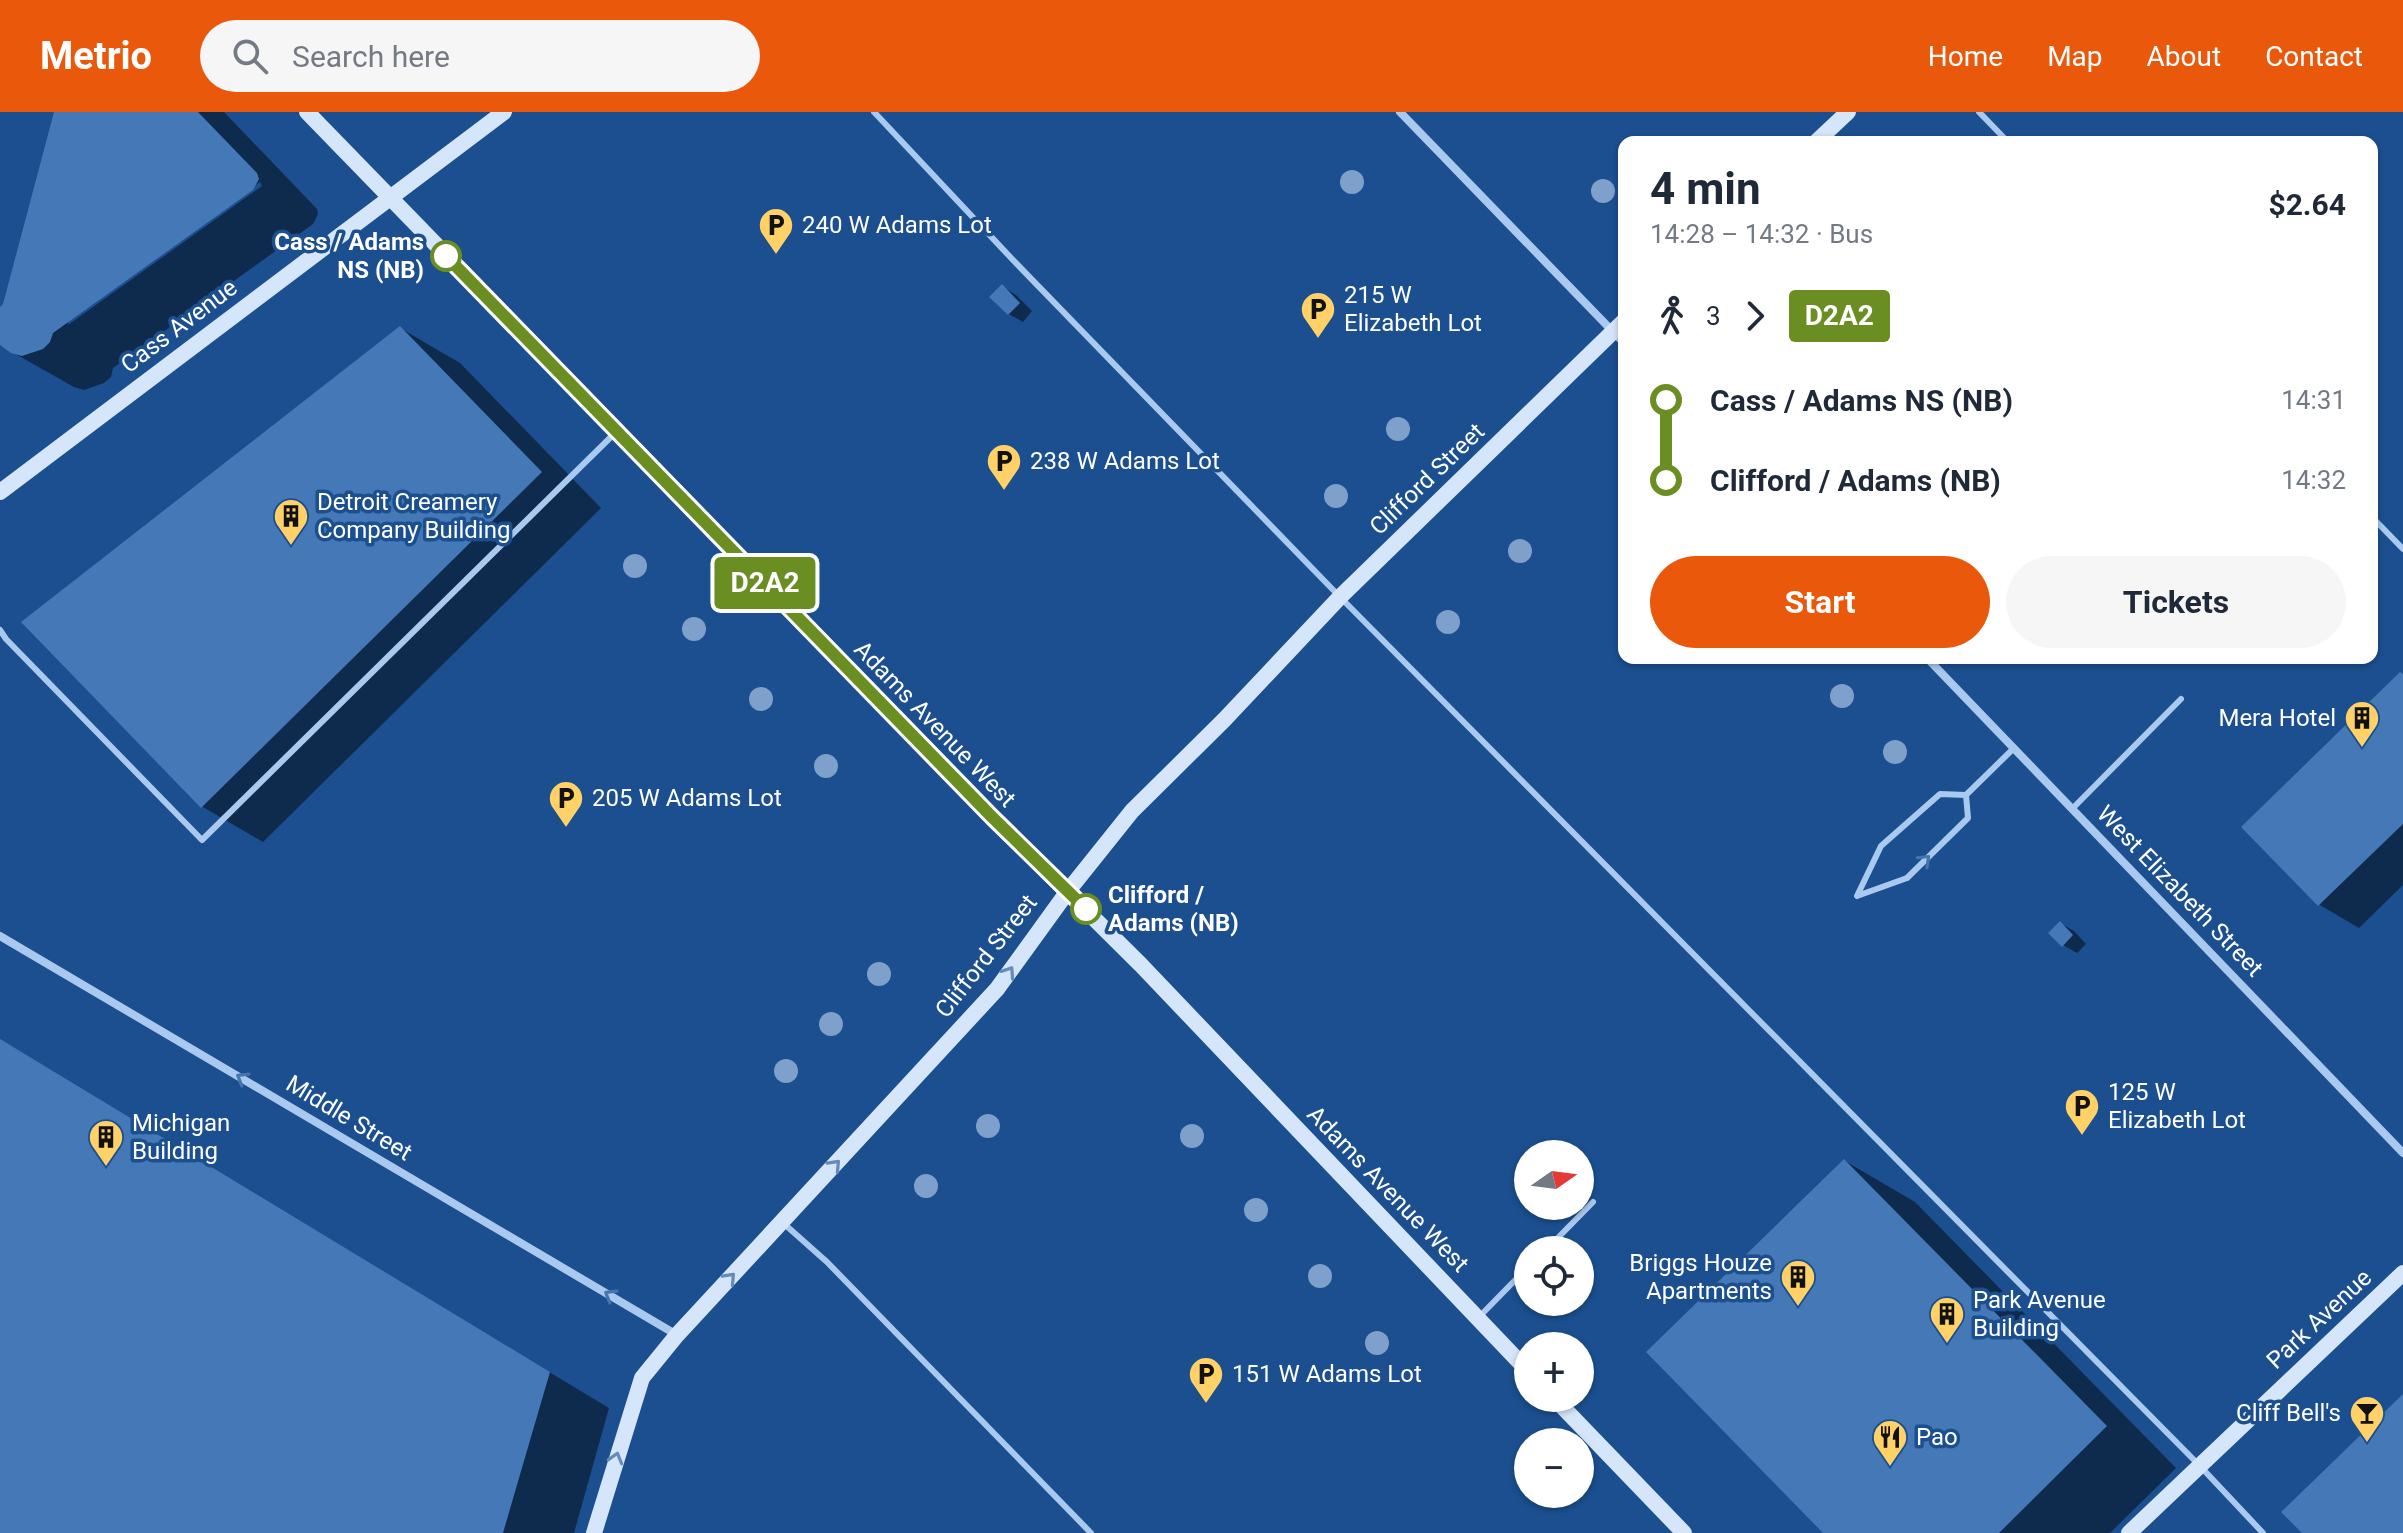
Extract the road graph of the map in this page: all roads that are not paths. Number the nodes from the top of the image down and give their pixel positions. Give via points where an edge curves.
1 (307, 112) edge
2 (504, 112) edge
3 (874, 112) edge
4 (1400, 112) edge
5 (1848, 112) edge
6 (1979, 112) edge
7 (1822, 136) edge
8 (2002, 136) edge
9 (389, 198) junction
10 (1618, 330) edge
11 (1618, 334) edge
12 (617, 431) junction
13 (0, 492) edge
14 (2378, 523) edge
15 (2403, 549) edge
16 (1340, 597) junction
17 (0, 630) edge
18 (1933, 664) edge
19 (2181, 699) dead end
20 (2014, 748) junction
21 (1966, 795) junction
22 (2072, 809) junction
23 (1068, 891) junction
24 (0, 936) edge
25 (2403, 1153) edge
26 (1575, 1220) edge
27 (782, 1222) junction
28 (1560, 1236) edge
29 (2403, 1273) edge
30 (1514, 1281) edge
31 (1477, 1318) junction
32 (677, 1335) junction
33 (1514, 1356) edge
34 (1567, 1412) edge
35 (2199, 1465) junction
36 (594, 1533) edge
37 (1091, 1533) edge
38 (1684, 1533) edge
39 (2129, 1533) edge
40 (2263, 1533) edge

1 - 9 street, Adams Avenue West
2 - 9 street, Cass Avenue
3 - 16 lane
4 - 10 street
5 - 7 street
6 - 8 lane
9 - 12 street, Adams Avenue West
9 - 13 street, Cass Avenue
11 - 16 street, Clifford Street
12 - 17 lane via 202,840
12 - 23 street, Adams Avenue West
14 - 15 lane
16 - 23 street, Clifford Street via 1132,811
16 - 35 lane
18 - 20 street, West Elizabeth Street
19 - 22 lane
20 - 21 lane
20 - 22 street, West Elizabeth Street
21 -> 21 lane via 1940,794 1881,846 1857,896 1907,878 1968,818
22 - 25 street, West Elizabeth Street
27 -> 23 street, Clifford Street via 997,989
23 - 31 street, Adams Avenue West
32 -> 24 street, Middle Street
26 - 28 lane
32 -> 27 street, Clifford Street
27 - 37 lane
29 - 35 street, Park Avenue
30 - 31 lane
31 - 33 street, Adams Avenue West
36 -> 32 street, Clifford Street via 642,1378
34 - 38 street
35 - 39 street, Park Avenue
35 - 40 lane

